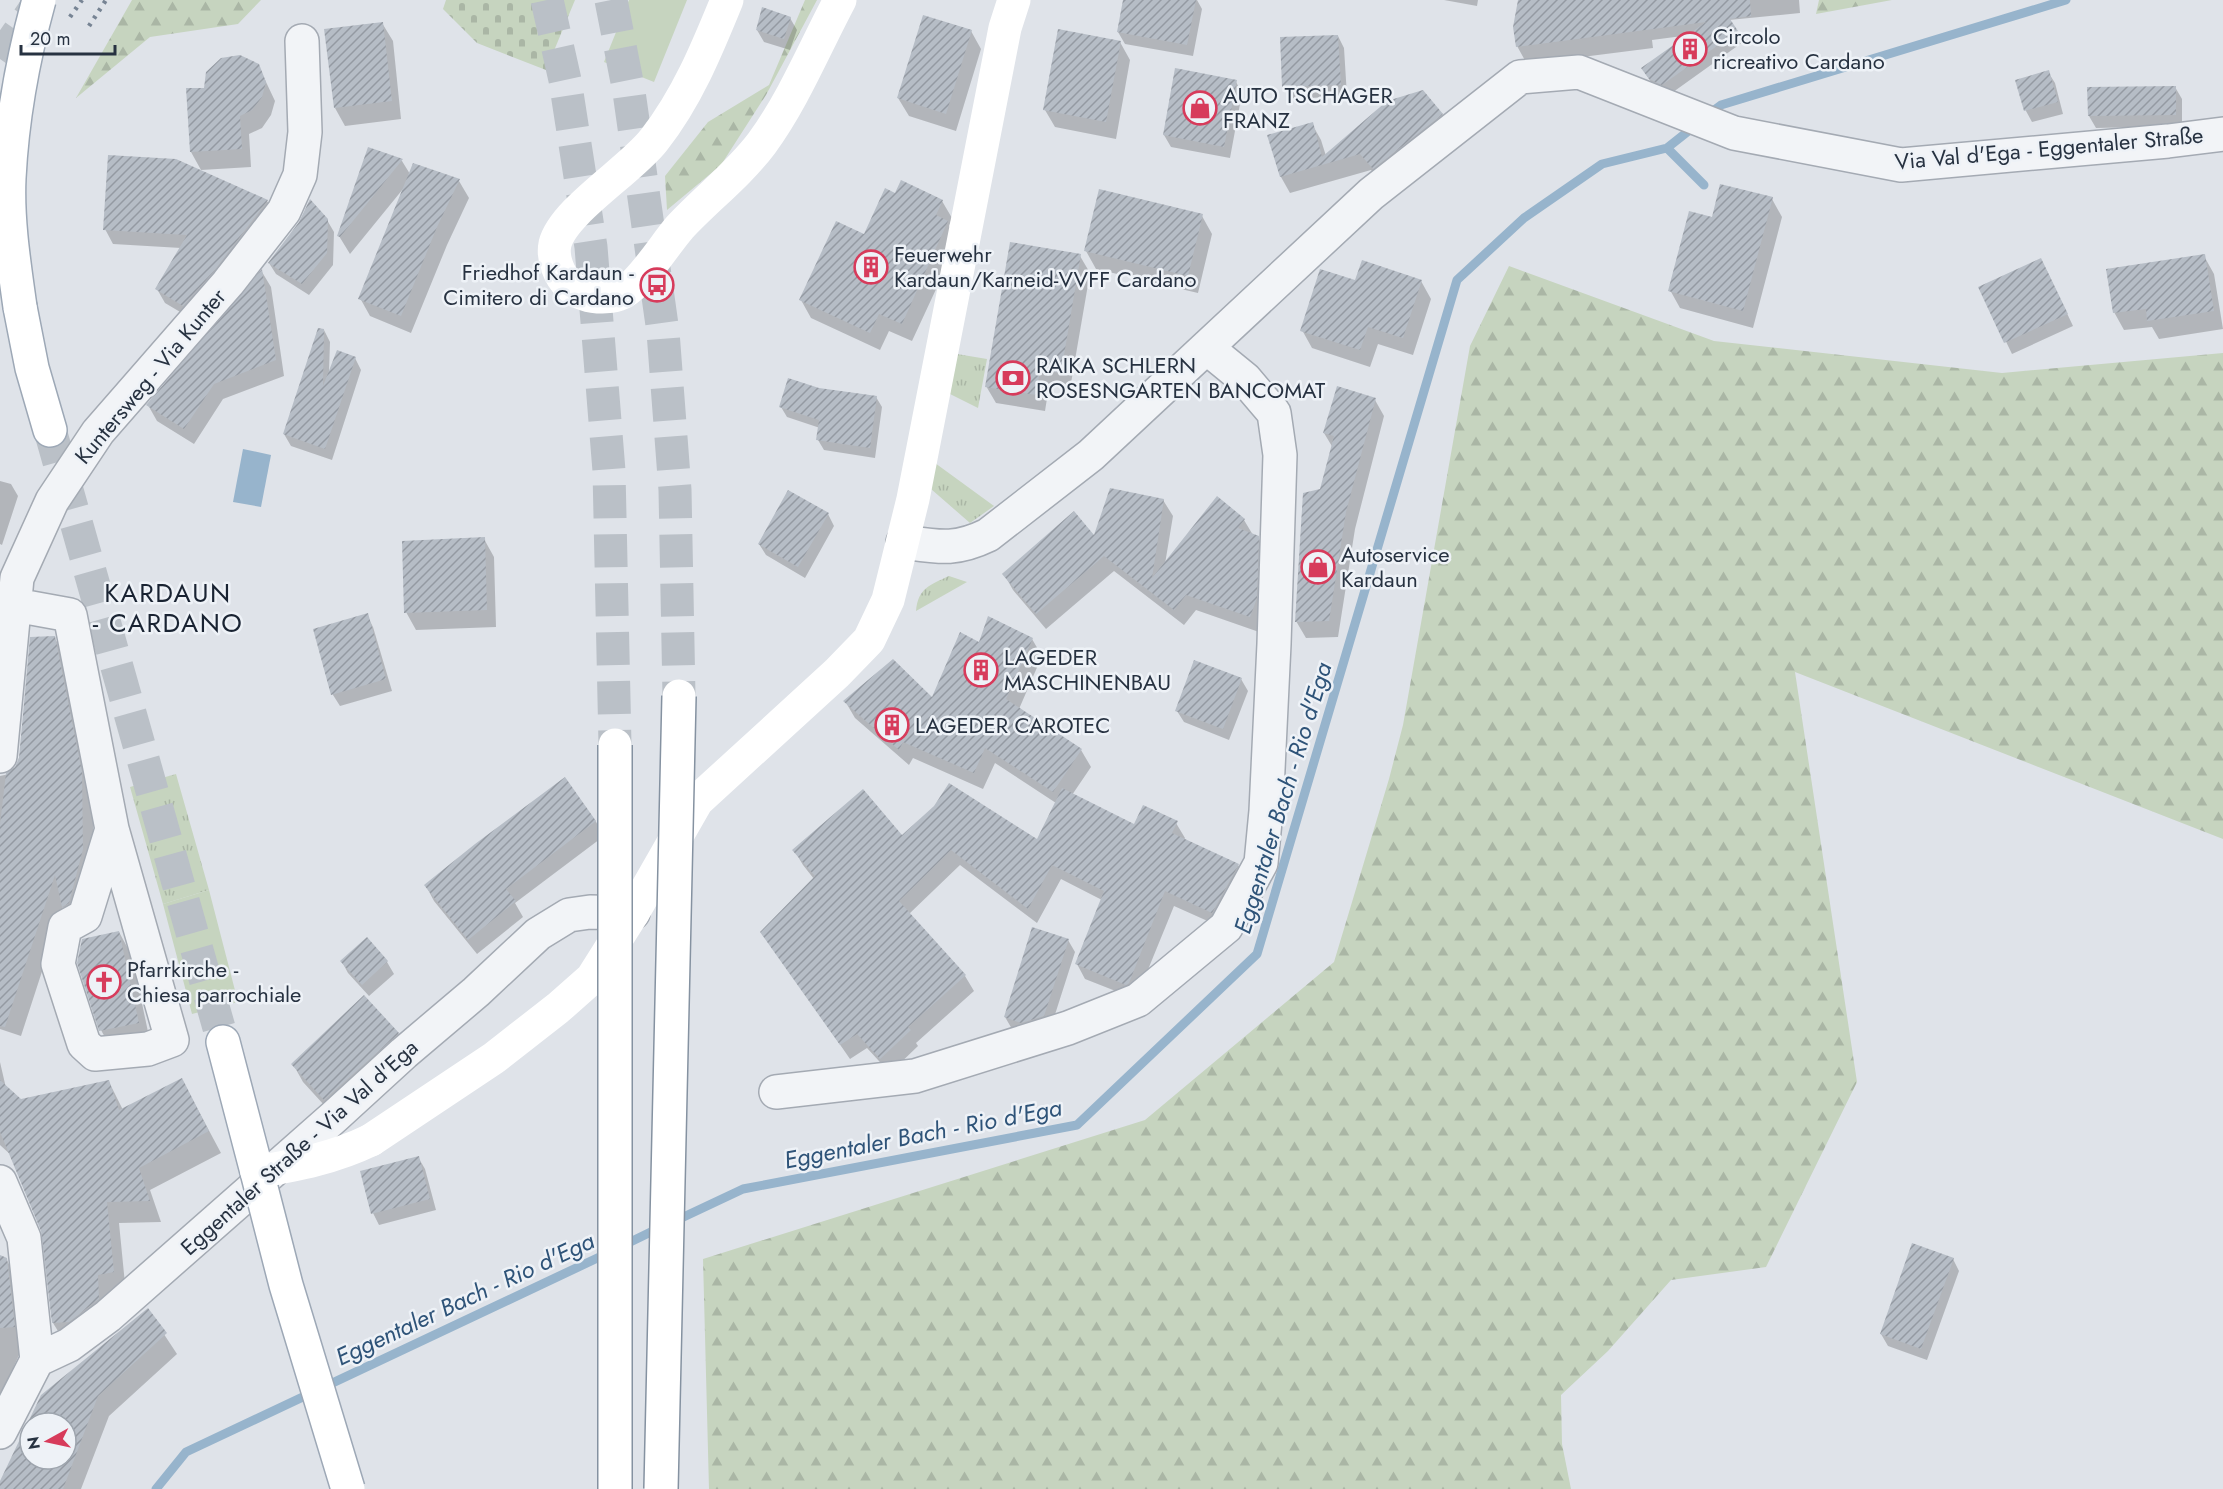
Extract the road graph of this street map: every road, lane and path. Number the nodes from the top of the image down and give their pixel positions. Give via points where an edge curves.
1 (39, 0) edge
2 (727, 0) edge
3 (840, 0) edge
4 (1014, 0) edge
5 (302, 41) dead end
6 (2223, 134) edge
7 (1207, 348) junction
8 (50, 430) tunnel mouth
9 (903, 542) junction
10 (15, 606) junction
11 (679, 696) tunnel mouth
12 (615, 745) tunnel mouth
13 (0, 756) edge
14 (112, 829) junction
15 (633, 913) junction
16 (223, 1042) tunnel mouth
17 (776, 1092) dead end
18 (258, 1172) junction
19 (0, 1182) edge
20 (37, 1360) junction
21 (1, 1428) edge
22 (348, 1489) edge
23 (615, 1489) edge
24 (662, 1489) edge

1 - 8 main road, bridge via 17,99 9,179 20,307
2 - 3 main road via 687,90 653,141 562,228 555,245 556,262 562,278 575,290 608,297 623,293 681,226 732,178 762,142 792,93
4 - 9 main road via 1005,28
5 - 10 street, Kuntersweg - Via Kunter via 305,132 300,175 284,211 228,283 99,432 52,501 17,578
6 - 7 street, Via Val d'Ega - Eggentaler Straße via 1901,165 1734,133 1579,72 1520,77 1371,194
7 - 9 street via 1090,455 988,535 949,548
7 - 17 street via 1245,379 1274,413 1280,455 1261,863 1226,927 1138,1000 1068,1028 915,1076
9 - 15 main road via 888,600 869,640 697,801
10 - 13 street, Kuntersweg - Via Kunter
10 - 14 street via 70,615
11 - 24 main road, bridge
12 - 23 main road, bridge
14 - 14 street via 85,916 65,927 58,964 84,1044 95,1054 148,1049 172,1040
15 - 18 main road, bridge via 592,978 494,1058 371,1140 319,1160
15 - 20 street, Eggentaler Straße - Via Val d'Ega via 569,915 538,934 108,1316 69,1345
16 - 18 main road
18 - 22 main road, bridge via 286,1285
19 - 20 street via 24,1238
20 - 21 street

